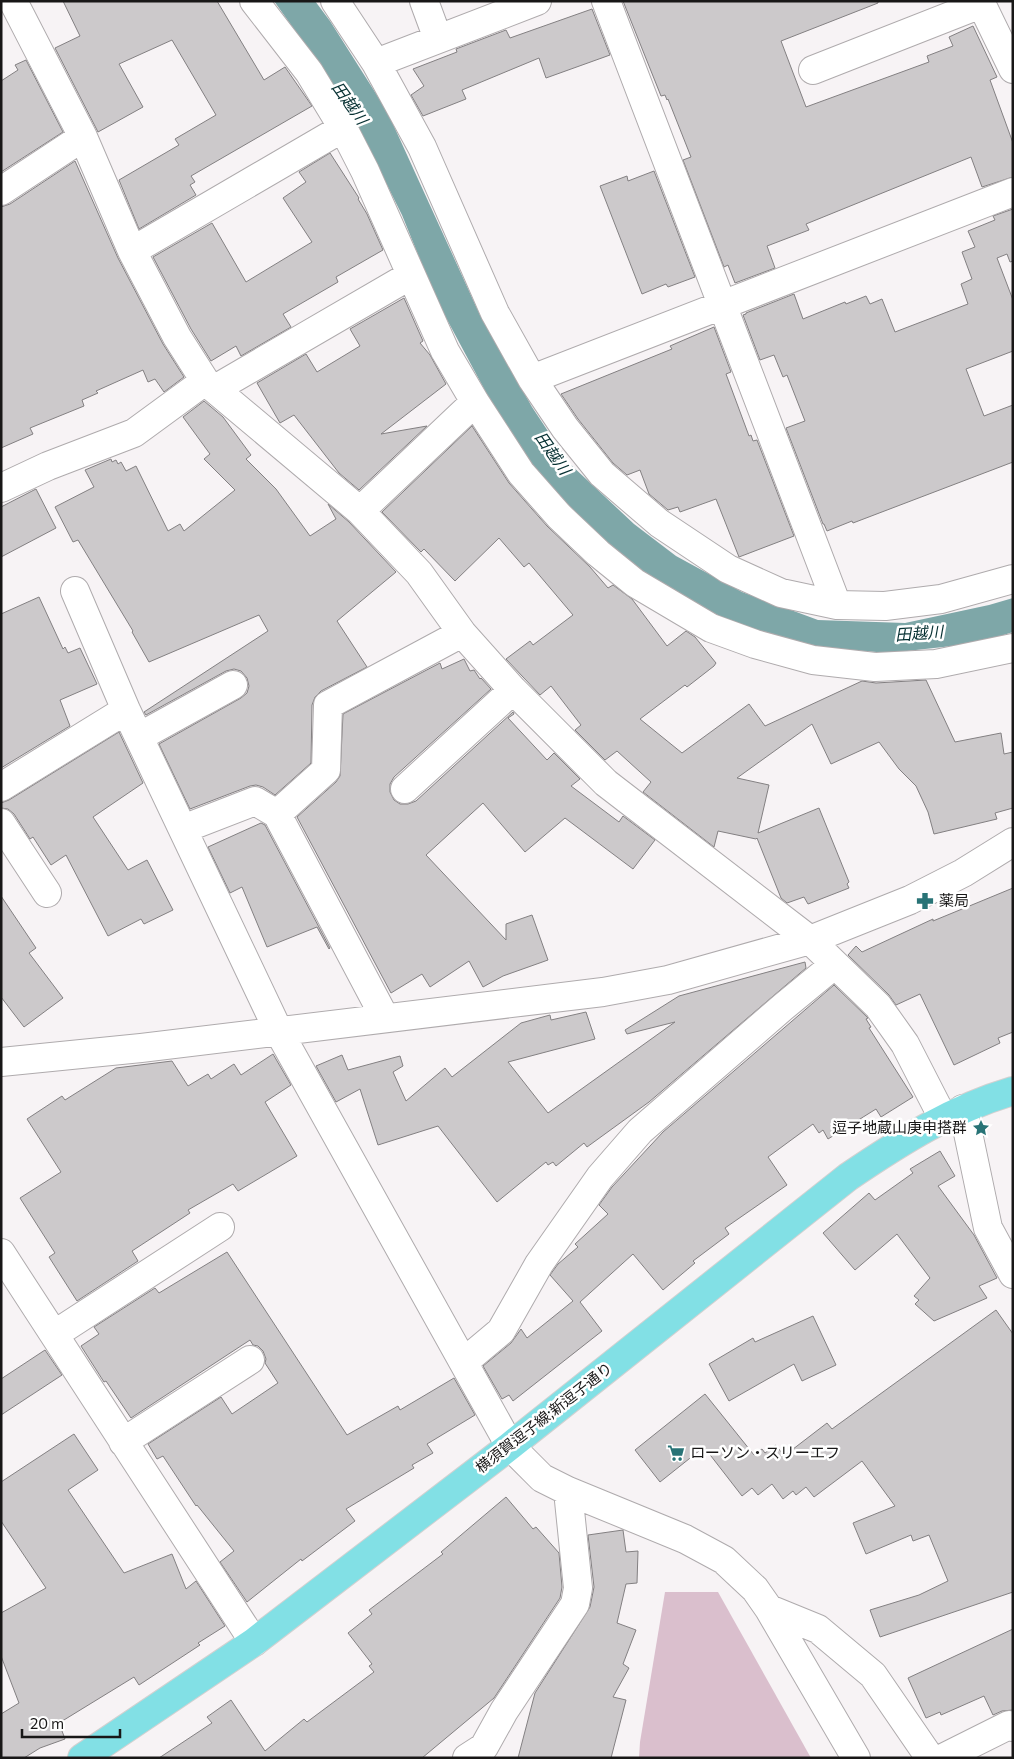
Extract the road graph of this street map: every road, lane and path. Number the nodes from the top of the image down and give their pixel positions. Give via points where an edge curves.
1 (13, 1) edge
2 (254, 1) edge
3 (335, 1) edge
4 (424, 1) edge
5 (537, 1) edge
6 (606, 1) edge
7 (981, 2) edge
8 (438, 39) junction
9 (376, 63) junction
10 (1013, 69) edge
11 (813, 70) dead end
12 (343, 128) junction
13 (83, 136) junction
14 (1, 191) edge
15 (1013, 192) edge
16 (132, 251) junction
17 (411, 275) junction
18 (723, 304) junction
19 (532, 380) junction
20 (210, 385) junction
21 (474, 402) junction
22 (1, 488) edge
23 (360, 511) junction
24 (1013, 579) edge
25 (75, 592) dead end
26 (837, 605) junction
27 (462, 633) junction
28 (1013, 648) edge
29 (233, 685) dead end
30 (513, 690) junction
31 (126, 710) junction
32 (139, 738) junction
33 (1, 787) edge
34 (405, 789) dead end
35 (277, 814) junction
36 (1, 823) edge
37 (183, 829) junction
38 (1013, 842) edge
39 (46, 893) dead end
40 (810, 940) junction
41 (834, 965) junction
42 (385, 1018) junction
43 (278, 1030) junction
44 (1, 1062) edge
45 (1013, 1091) edge
46 (953, 1114) junction
47 (220, 1227) dead end
48 (1, 1253) edge
49 (1013, 1274) edge
50 (55, 1334) junction
51 (250, 1360) dead end
52 (464, 1362) junction
53 (123, 1442) junction
54 (510, 1446) junction
55 (568, 1492) junction
56 (769, 1609) junction
57 (254, 1642) junction
58 (1013, 1727) edge
59 (479, 1754) edge
60 (82, 1758) edge
61 (856, 1758) edge
62 (930, 1758) edge
63 (943, 1758) edge

1 - 13 street
2 - 12 street via 309,72
3 - 9 street
4 - 8 street
5 - 8 street
6 - 18 street
7 - 10 street
7 - 11 street
8 - 9 street
9 - 19 street via 422,147 495,313
12 - 16 street
12 - 17 street
13 - 14 street
13 - 16 street
15 - 18 street
16 - 20 street via 177,338
17 - 20 street
17 - 21 street via 445,351
18 - 19 street
18 - 26 street
19 - 26 street via 602,474 659,523 728,569 781,593
20 - 22 street via 134,432
20 - 23 street
21 - 23 street
21 - 28 street via 521,473 559,516 635,583 711,628 813,660 876,667 936,664
23 - 27 street via 419,574
24 - 26 street via 941,599 885,606
25 - 31 street
27 - 30 street
27 - 35 street via 328,705 326,770
29 - 32 street
30 - 34 street
30 - 40 street via 606,783
31 - 32 street
31 - 33 street
32 - 37 street
35 - 37 street via 255,801
35 - 42 street
36 - 39 street
37 - 43 street
38 - 40 street via 910,900
40 - 41 street
40 - 42 street via 668,980 603,992
41 - 46 street via 878,1006
41 - 52 street via 640,1131 600,1177 539,1264 501,1331
42 - 43 street
43 - 44 street
43 - 52 street
45 - 46 main road, 横須賀逗子線;新逗子通り
46 - 49 street via 988,1228
46 - 54 main road, 横須賀逗子線;新逗子通り via 900,1142 848,1177
47 - 50 street
48 - 50 street
50 - 53 street
51 - 53 street
52 - 54 street
53 - 57 street
54 - 55 street via 542,1478
54 - 57 main road, 横須賀逗子線;新逗子通り
55 - 56 street via 709,1550 741,1575
55 - 59 street via 578,1588 575,1604
56 - 61 street
56 - 62 street via 818,1629 873,1674
57 - 60 main road, 横須賀逗子線;新逗子通り
58 - 63 street via 1009,1725

